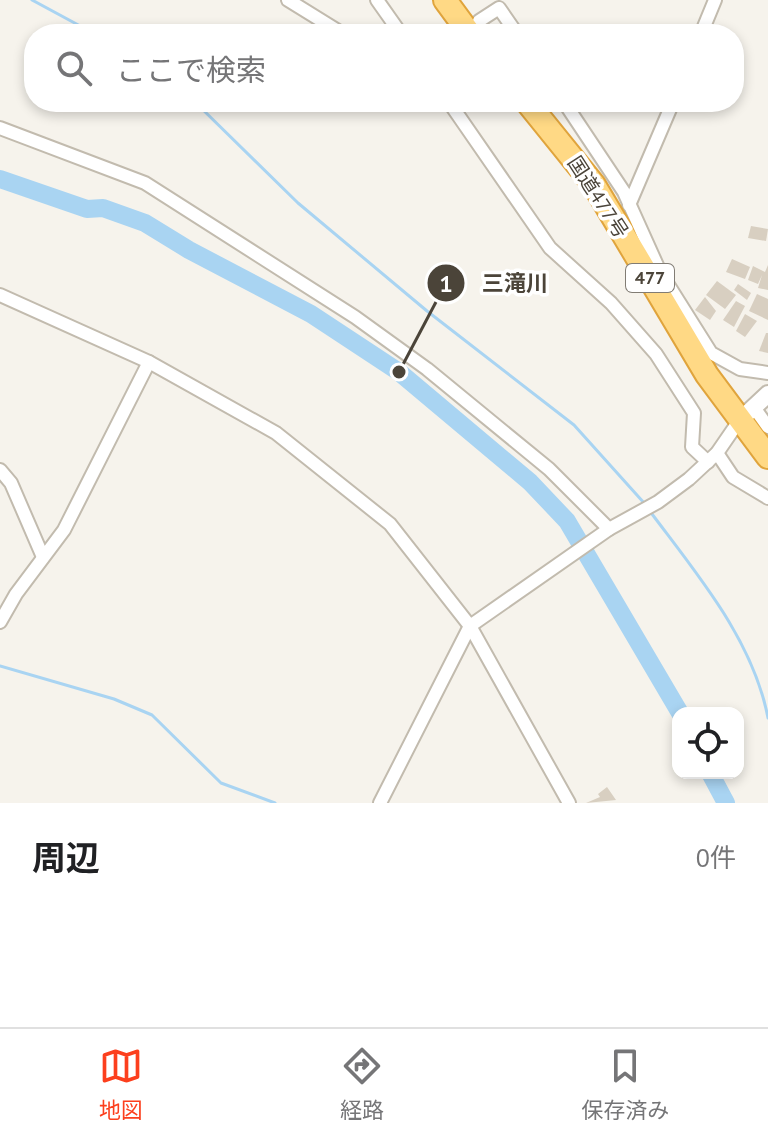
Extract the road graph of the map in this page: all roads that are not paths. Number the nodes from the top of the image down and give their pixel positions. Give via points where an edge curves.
1 (288, 0) edge
2 (377, 0) edge
3 (445, 0) edge
4 (715, 0) edge
5 (496, 4) edge
6 (327, 24) edge
7 (394, 24) edge
8 (470, 24) edge
9 (478, 24) edge
10 (510, 24) edge
11 (705, 24) edge
12 (456, 112) edge
13 (535, 112) edge
14 (570, 112) edge
15 (669, 112) edge
16 (0, 128) edge
17 (629, 205) junction
18 (0, 295) edge
19 (149, 362) junction
20 (768, 373) edge
21 (768, 394) edge
22 (746, 413) junction
23 (768, 427) edge
24 (768, 457) edge
25 (712, 458) junction
26 (0, 470) edge
27 (768, 498) edge
28 (608, 530) junction
29 (43, 557) junction
30 (0, 622) edge
31 (470, 626) junction
32 (380, 803) edge
33 (569, 803) edge

1 - 6 street
2 - 7 street
3 - 8 highway
4 - 11 street
5 - 9 street
5 - 10 street
12 - 25 street via 550,248 611,303 656,354 694,413 692,447
13 - 22 highway, 国道477号 / 477 via 594,185 707,375
14 - 17 street
15 - 17 street
16 - 28 street via 145,183 355,317 549,469
17 - 20 street via 660,272 711,353 725,364
18 - 19 street
19 - 29 street via 76,509
19 - 31 street via 276,433 390,524
21 - 22 street
22 - 23 street
22 - 24 highway, 国道477号 / 477
22 - 25 street
25 - 27 street
25 - 28 street via 658,502
26 - 29 street via 11,483
28 - 31 street
29 - 30 street
31 - 32 street
31 - 33 street

